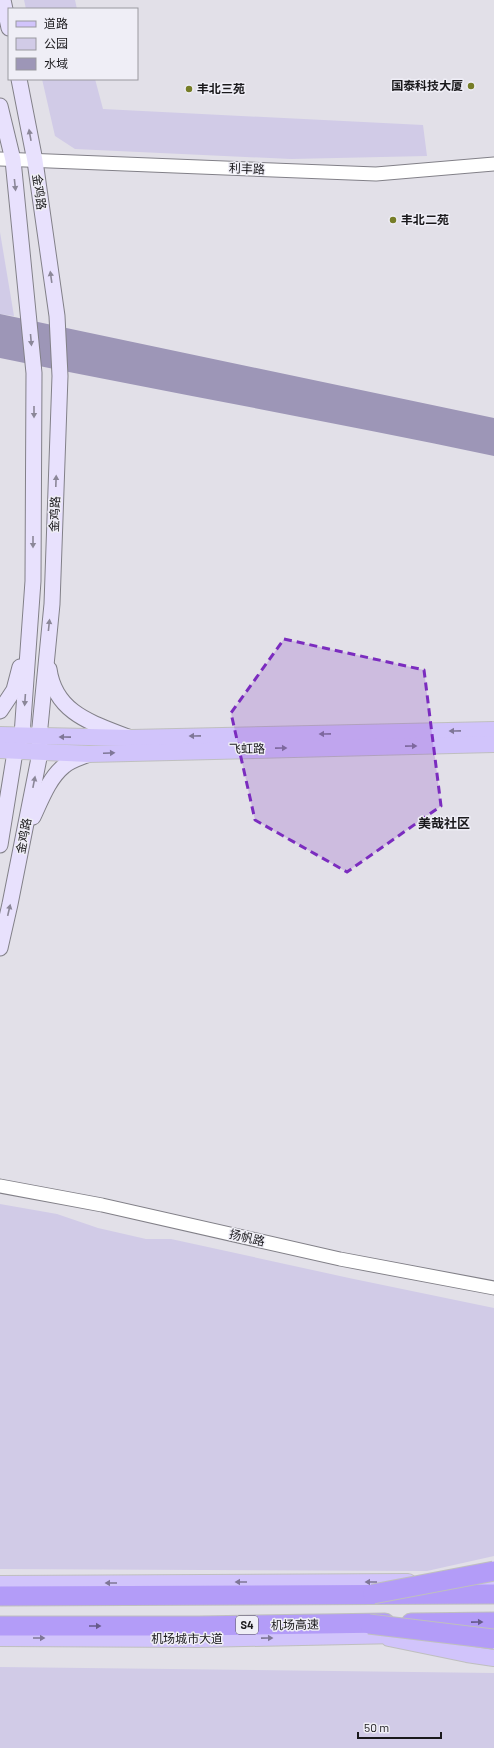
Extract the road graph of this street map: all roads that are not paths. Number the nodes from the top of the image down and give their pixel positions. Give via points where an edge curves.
1 (3, 0) edge
2 (8, 23) edge
3 (19, 80) edge
4 (0, 106) edge
5 (6, 159) edge
6 (35, 161) junction
7 (494, 164) edge
8 (29, 635) junction
9 (46, 653) junction
10 (0, 711) edge
11 (494, 730) edge
12 (0, 735) edge
13 (22, 735) junction
14 (39, 737) junction
15 (131, 738) junction
16 (494, 744) edge
17 (8, 751) edge
18 (40, 753) junction
19 (90, 754) junction
20 (2, 820) edge
21 (24, 838) junction
22 (0, 844) edge
23 (0, 948) edge
24 (0, 1186) edge
25 (494, 1288) edge
26 (492, 1581) edge
27 (0, 1584) edge
28 (0, 1596) edge
29 (494, 1622) edge
30 (0, 1626) edge
31 (372, 1629) junction
32 (494, 1635) edge
33 (0, 1638) edge
34 (494, 1639) edge
35 (494, 1658) edge

1 - 2 main road
6 -> 3 main road, 金鸡路
4 - 5 main road, 金鸡路
5 - 6 street, 利丰路
5 -> 8 main road, 金鸡路 via 28,308 34,373 33,581
6 - 7 street, 利丰路 via 376,174
9 -> 6 main road, 金鸡路 via 52,604 60,376 57,316
8 - 10 main road via 14,690
8 -> 13 main road, 金鸡路
9 - 14 main road, 金鸡路
9 - 15 main road via 50,681 58,697 72,711 91,722
11 -> 15 main road, 飞虹路
12 - 13 main road, 飞虹路
13 - 14 main road, 飞虹路
13 - 17 main road, 金鸡路
15 -> 14 main road, 飞虹路
14 - 18 main road, 金鸡路
19 -> 16 main road, 飞虹路
17 - 18 main road, 飞虹路
17 - 20 main road, 金鸡路
18 - 19 main road, 飞虹路
21 -> 18 main road, 金鸡路
19 - 21 main road via 64,765 53,778
20 - 22 main road, 金鸡路
23 -> 21 main road, 金鸡路
24 - 25 street, 扬帆路 via 102,1205 340,1259
26 -> 27 main road
26 - 28 highway, bridge via 373,1594
31 -> 29 highway, 机场高速 / S4, bridge
30 -> 31 highway, 机场高速 / S4
31 - 32 main road, 机场城市大道
33 -> 31 main road, 机场城市大道 via 198,1639
31 - 34 highway, bridge
31 - 35 main road via 467,1654

